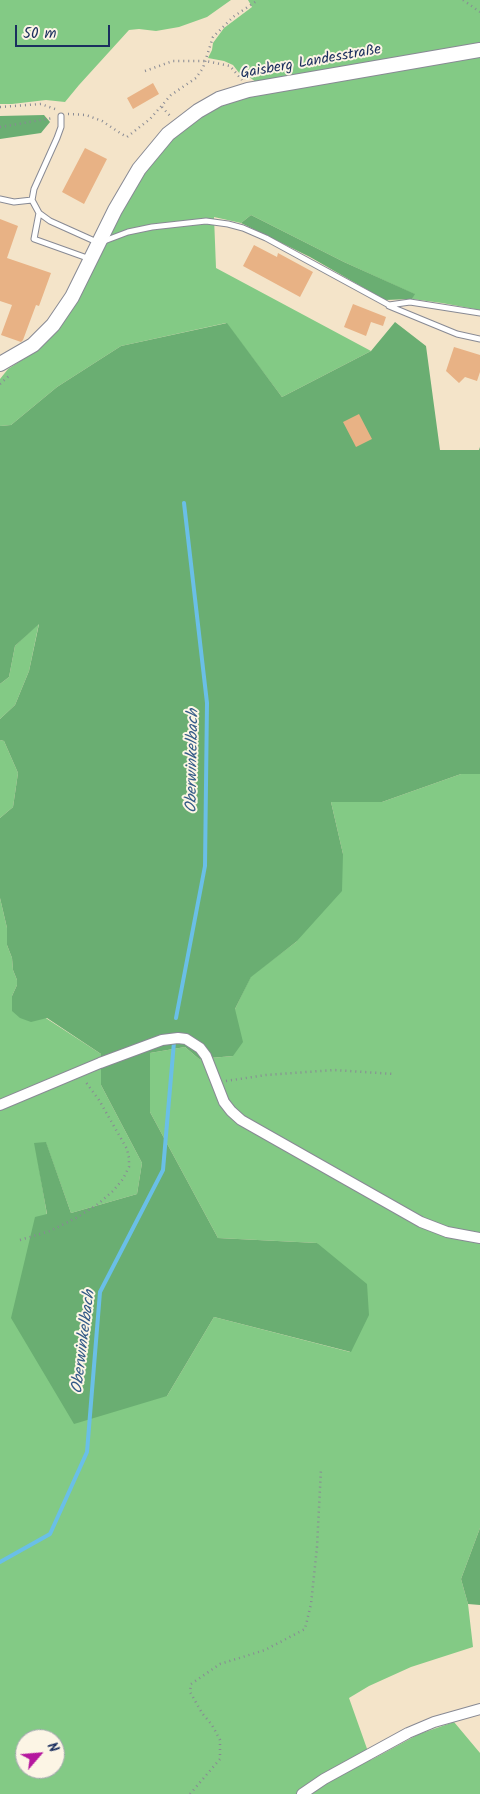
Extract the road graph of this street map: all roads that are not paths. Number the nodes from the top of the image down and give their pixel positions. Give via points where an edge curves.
1 (480, 50) edge
2 (61, 116) road end
3 (0, 199) edge
4 (32, 200) junction
5 (39, 213) junction
6 (99, 243) junction
7 (91, 259) junction
8 (389, 306) junction
9 (480, 313) edge
10 (480, 339) edge
11 (0, 364) edge
12 (0, 1104) edge
13 (480, 1238) edge
14 (480, 1709) edge
15 (302, 1794) edge

1 - 6 main road, Gaisberg Landesstraße via 248,90 208,105 168,134 148,157 129,185
2 - 4 lane via 61,127
3 - 4 lane via 14,202
4 - 5 lane
5 - 6 lane
5 - 7 lane via 34,239
6 - 7 main road, Gaisberg Landesstraße
6 - 8 lane via 152,226 206,221 228,224 266,238
7 - 11 main road, Gaisberg Landesstraße via 53,325 33,345
8 - 9 lane via 410,302
8 - 10 lane via 457,334
12 - 13 street via 162,1040 186,1039 206,1056 227,1107 247,1124 421,1222 447,1232
14 - 15 street via 408,1733

